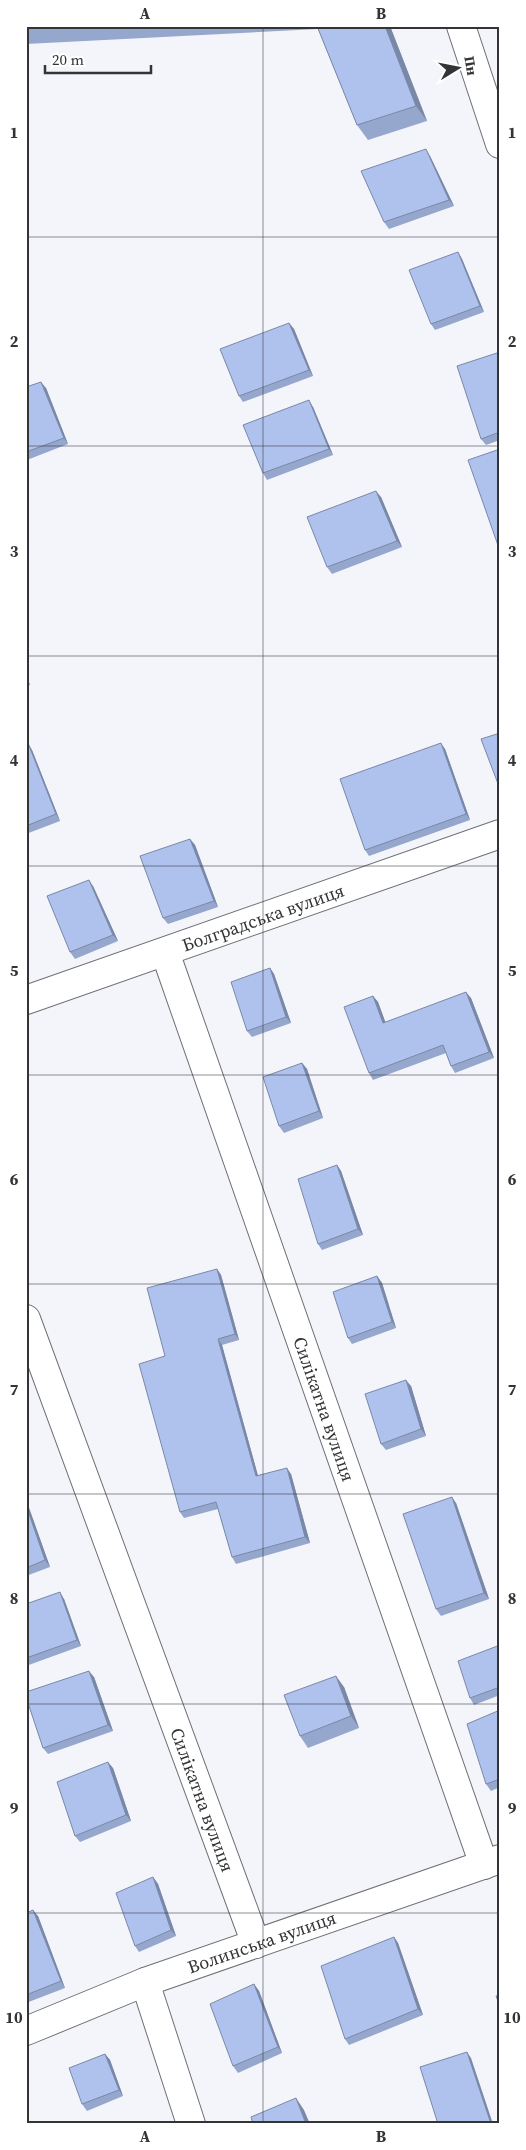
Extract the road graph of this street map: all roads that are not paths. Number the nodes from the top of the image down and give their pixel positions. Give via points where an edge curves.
1 (461, 26) edge
2 (500, 144) edge
3 (500, 834) edge
4 (165, 952) junction
5 (28, 996) edge
6 (26, 1319) edge
7 (492, 1862) edge
8 (256, 1944) junction
9 (145, 1982) junction
10 (26, 2032) edge
11 (191, 2124) edge

1 - 2 street
3 - 4 street, Болградська вулиця
4 - 5 street, Болградська вулиця
4 - 7 street, Силікатна вулиця
6 - 8 street, Силікатна вулиця
7 - 8 street, Волинська вулиця
8 - 9 street, Волинська вулиця
9 - 10 street, Волинська вулиця
9 - 11 street

